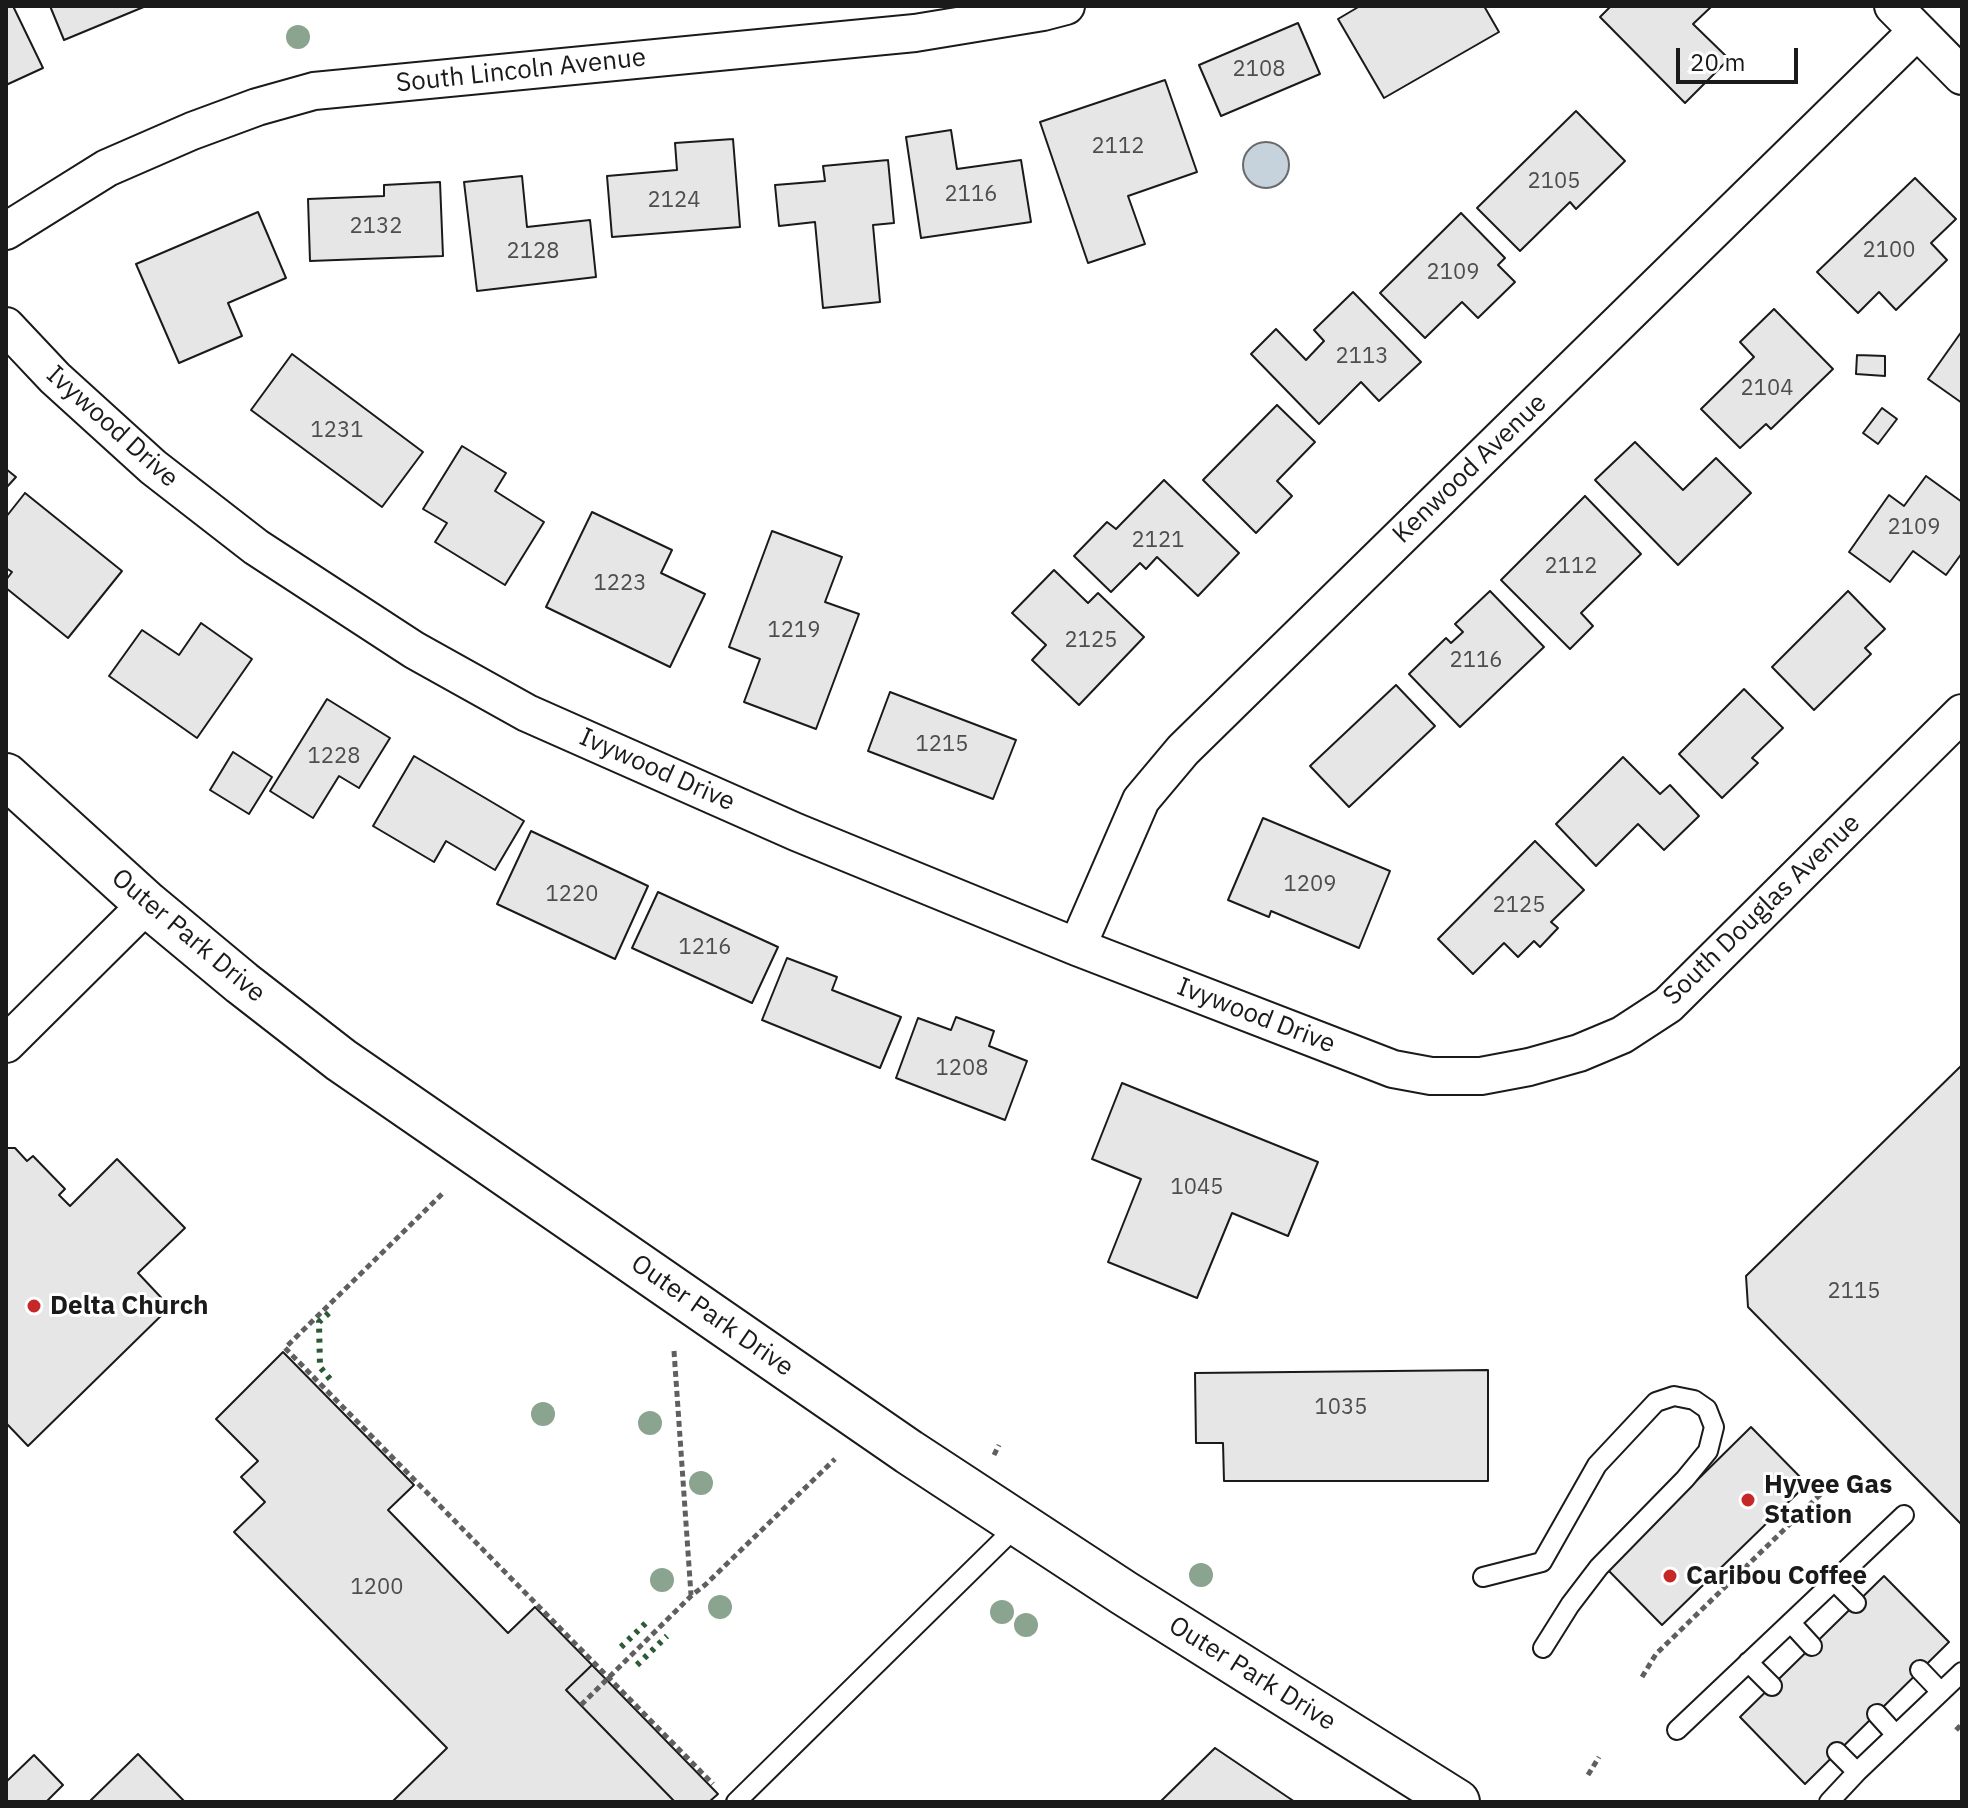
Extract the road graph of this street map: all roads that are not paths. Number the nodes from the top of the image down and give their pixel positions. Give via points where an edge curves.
1 (1066, 6) edge
2 (1905, 19) edge
3 (1962, 76) edge
4 (6, 231) edge
5 (6, 326) edge
6 (1962, 713) edge
7 (6, 776) edge
8 (147, 904) junction
9 (1077, 947) junction
10 (6, 1044) edge
11 (1393, 1069) joint
12 (1904, 1515) dead end
13 (1019, 1524) junction
14 (1483, 1577) dead end
15 (1834, 1581) junction
16 (1856, 1603) dead end
17 (1791, 1623) junction
18 (1812, 1646) dead end
19 (1543, 1648) dead end
20 (1748, 1662) junction
21 (1920, 1670) dead end
22 (1962, 1672) edge
23 (1772, 1686) dead end
24 (1941, 1692) junction
25 (1877, 1714) dead end
26 (1677, 1730) dead end
27 (1896, 1735) junction
28 (1837, 1752) dead end
29 (1857, 1772) junction
30 (736, 1802) edge
31 (1457, 1802) edge
32 (1829, 1802) edge

1 - 4 street, South Lincoln Avenue via 915,33 314,91 192,131 107,168
2 - 3 street
2 - 9 street, Kenwood Avenue via 1183,750 1141,800
5 - 9 street, Ivywood Drive via 153,467 256,547 414,650 541,719 796,832
6 - 11 street, South Douglas Avenue via 1668,1005 1622,1035 1542,1064 1481,1076
7 - 8 street, Outer Park Drive
8 - 10 street
8 - 13 street, Outer Park Drive via 341,1060
9 - 11 street, Ivywood Drive
12 - 15 lane
13 - 30 lane
13 - 31 street, Outer Park Drive
14 - 19 lane via 1542,1562 1597,1465 1656,1402 1674,1396 1707,1409 1714,1427 1708,1451 1599,1567
15 - 16 lane
15 - 17 lane
17 - 18 lane
17 - 20 lane
20 - 23 lane
20 - 26 lane
21 - 24 lane
22 - 24 lane
24 - 27 lane
25 - 27 lane
27 - 29 lane
28 - 29 lane
29 - 32 lane

